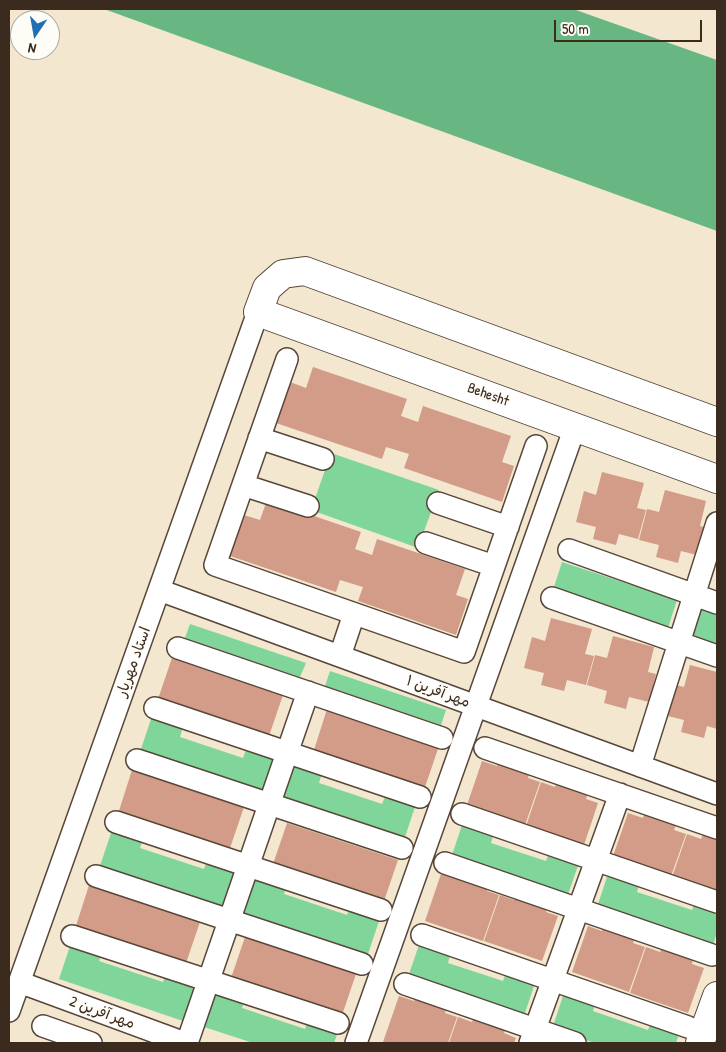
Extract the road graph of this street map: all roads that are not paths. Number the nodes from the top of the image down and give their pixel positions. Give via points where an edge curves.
1 (258, 312) junction
2 (287, 360) dead end
3 (717, 422) edge
4 (575, 428) junction
5 (259, 438) junction
6 (536, 446) dead end
7 (323, 459) dead end
8 (717, 479) edge
9 (243, 484) junction
10 (438, 503) dead end
11 (308, 506) dead end
12 (717, 523) edge
13 (508, 527) junction
14 (426, 543) dead end
15 (569, 550) dead end
16 (494, 566) junction
17 (159, 590) junction
18 (695, 595) junction
19 (552, 598) dead end
20 (717, 603) edge
21 (354, 614) junction
22 (679, 643) junction
23 (178, 648) dead end
24 (340, 656) junction
25 (717, 656) edge
26 (308, 692) junction
27 (476, 706) junction
28 (154, 708) dead end
29 (442, 738) dead end
30 (485, 748) dead end
31 (287, 753) junction
32 (137, 760) dead end
33 (640, 766) junction
34 (620, 794) junction
35 (717, 794) edge
36 (420, 796) dead end
37 (269, 804) junction
38 (462, 814) dead end
39 (116, 822) dead end
40 (717, 828) edge
41 (402, 848) dead end
42 (596, 860) junction
43 (445, 863) dead end
44 (248, 866) junction
45 (96, 876) dead end
46 (717, 902) edge
47 (578, 909) junction
48 (382, 910) dead end
49 (229, 920) junction
50 (422, 935) dead end
51 (72, 936) dead end
52 (712, 955) dead end
53 (362, 964) dead end
54 (553, 980) junction
55 (208, 981) junction
56 (19, 982) junction
57 (405, 984) dead end
58 (717, 996) edge
59 (9, 1011) edge
60 (338, 1024) dead end
61 (43, 1026) dead end
62 (694, 1035) edge
63 (533, 1036) edge
64 (91, 1043) edge
65 (186, 1043) edge
66 (356, 1043) edge
67 (575, 1043) edge

1 - 3 main road via 267,288 282,274 305,271
1 - 4 main road, Behesht
1 - 17 street, استاد مهریار
2 - 5 street
4 - 8 main road, Behesht
4 - 27 street
5 - 7 street
5 - 9 street
6 - 13 street
9 - 11 street
9 - 21 street via 215,565
10 - 13 street
12 - 18 street
13 - 16 street
14 - 16 street
15 - 18 street
16 - 21 street via 464,652
17 - 24 street, مهر آفرین ۱
17 - 56 street, استاد مهریار
18 - 20 street
18 - 22 street
19 - 22 street
21 - 24 street
22 - 25 street
22 - 33 street
23 - 26 street
24 - 27 street, مهر آفرین ۱
26 - 29 street
26 - 31 street
27 - 33 street, مهر آفرین ۱
27 - 66 street
28 - 31 street
30 - 34 street
31 - 36 street
31 - 37 street
32 - 37 street
33 - 35 street, مهر آفرین ۱
34 - 40 street
34 - 42 street
37 - 41 street
37 - 44 street
38 - 42 street
39 - 44 street
42 - 46 street
42 - 47 street
43 - 47 street
44 - 48 street
44 - 49 street
45 - 49 street
47 - 52 street
47 - 54 street
49 - 53 street
49 - 55 street
50 - 54 street
51 - 55 street
54 - 62 street
54 - 63 street
55 - 60 street
55 - 65 street
56 - 59 street, استاد مهریار
56 - 65 street, مهر آفرین 2
57 - 63 street
58 - 62 main road
61 - 64 street
63 - 67 street

